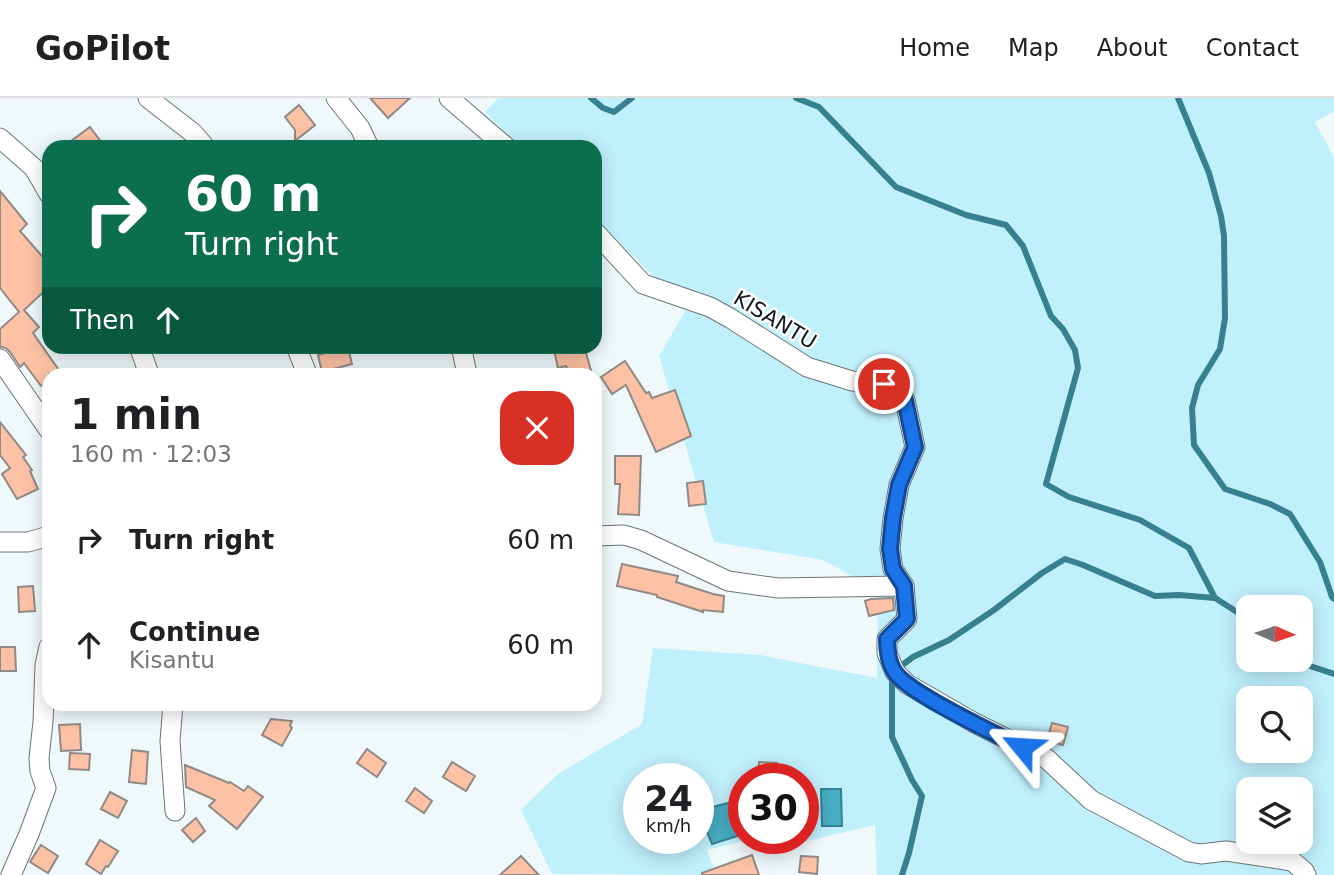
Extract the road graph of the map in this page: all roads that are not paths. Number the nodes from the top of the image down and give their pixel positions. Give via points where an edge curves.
1 (148, 98) edge
2 (335, 98) edge
3 (449, 98) edge
4 (0, 138) edge
5 (199, 140) edge
6 (366, 140) edge
7 (498, 140) edge
8 (42, 182) edge
9 (602, 240) edge
10 (0, 359) edge
11 (42, 420) edge
12 (602, 536) edge
13 (42, 538) edge
14 (0, 542) edge
15 (904, 586) junction
16 (43, 711) edge
17 (172, 711) edge
18 (175, 811) dead end
19 (11, 875) edge
20 (1306, 875) edge

1 - 5 street
2 - 6 street
3 - 7 street
4 - 8 street via 34,168
9 - 15 street, KISANTU via 643,284 710,307 807,367 852,381 884,384 905,400 915,447 899,485 890,549 893,569
10 - 11 street
12 - 15 street via 624,534 641,540 728,581 778,588
13 - 14 street
15 - 20 street, KISANTU via 907,619 887,639 887,653 895,672 907,684 1047,759 1091,800 1189,852 1226,851 1292,861
16 - 19 street via 39,758 46,788
17 - 18 street

